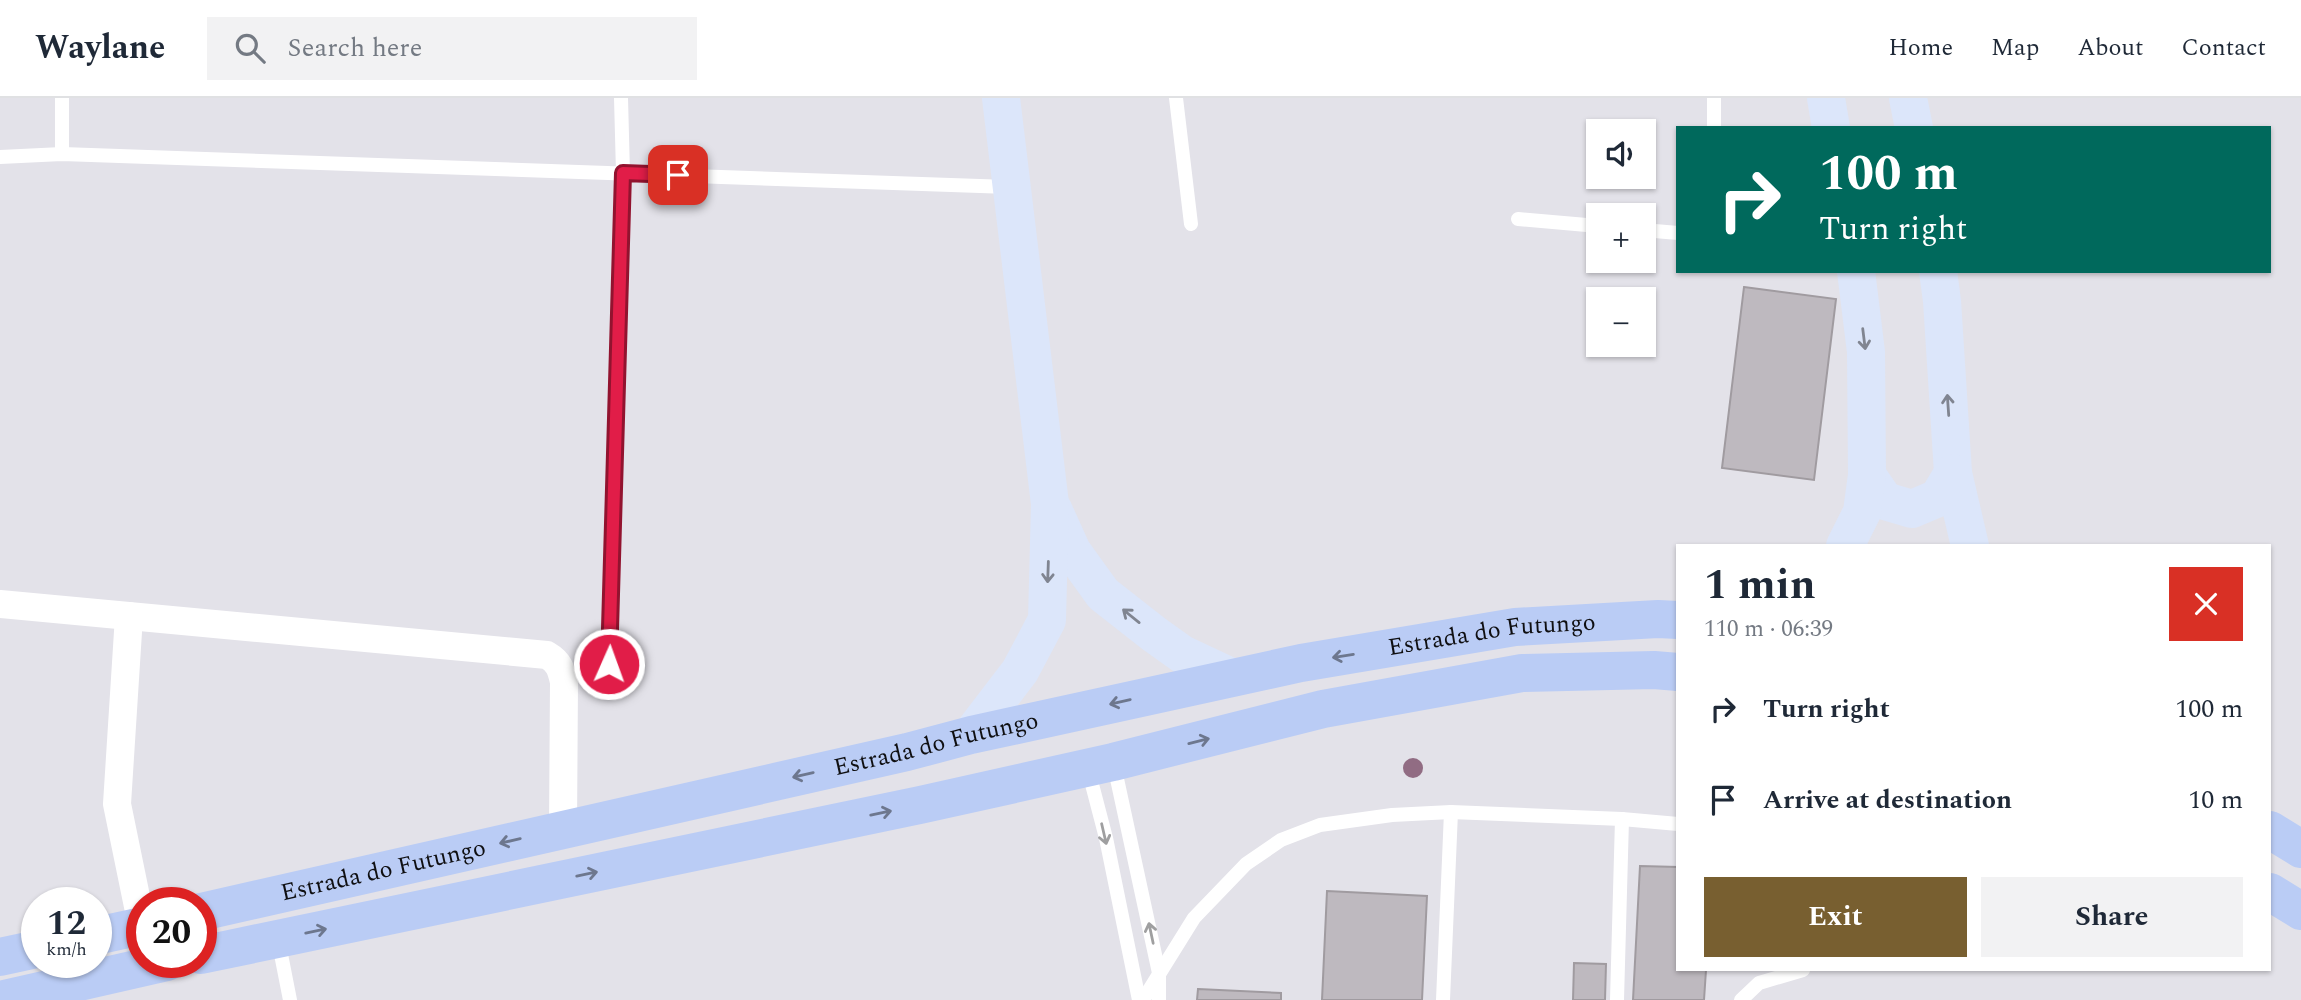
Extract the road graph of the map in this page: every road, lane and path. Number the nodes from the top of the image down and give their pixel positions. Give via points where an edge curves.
1 (62, 98) edge
2 (621, 98) edge
3 (1001, 98) edge
4 (1176, 98) edge
5 (1714, 98) edge
6 (1826, 98) edge
7 (1908, 98) edge
8 (1714, 126) edge
9 (1831, 126) edge
10 (1914, 126) edge
11 (62, 154) junction
12 (0, 156) edge
13 (623, 173) junction
14 (1012, 187) junction
15 (1518, 219) dead end
16 (1191, 224) dead end
17 (1586, 225) edge
18 (1656, 231) edge
19 (1676, 233) edge
20 (1856, 273) edge
21 (1938, 273) edge
22 (1953, 473) junction
23 (1867, 475) junction
24 (1050, 503) junction
25 (1846, 544) edge
26 (1970, 544) edge
27 (0, 604) edge
28 (129, 616) junction
29 (1676, 620) edge
30 (609, 664) dead end
31 (1676, 672) edge
32 (1231, 677) junction
33 (971, 735) junction
34 (1101, 765) junction
35 (1451, 812) junction
36 (1622, 819) junction
37 (1676, 824) edge
38 (563, 829) junction
39 (2271, 831) edge
40 (2301, 849) edge
41 (134, 887) edge
42 (2271, 893) edge
43 (217, 908) edge
44 (2301, 911) edge
45 (278, 938) junction
46 (217, 951) edge
47 (21, 952) edge
48 (0, 957) edge
49 (126, 971) edge
50 (1800, 971) edge
51 (1159, 973) junction
52 (0, 1000) edge
53 (290, 1000) edge
54 (1141, 1000) edge
55 (1159, 1000) edge
56 (1443, 1000) edge
57 (1617, 1000) edge
58 (1741, 1000) edge

1 - 11 lane
2 - 13 lane
3 - 14 street
4 - 16 lane
5 - 8 lane
6 - 9 street
7 - 10 street
11 - 12 lane
11 - 13 lane
13 - 14 lane
13 - 30 lane
14 - 24 street
15 - 17 lane
18 - 19 lane
20 -> 23 street via 1866,352
22 -> 21 street
22 - 23 street via 1938,498 1912,509 1885,501
22 - 26 street
23 - 25 street via 1861,512
32 -> 24 street via 1182,654 1103,593 1072,551
24 -> 33 street via 1047,620 1020,671
27 - 28 street
28 - 38 street via 547,654 556,660 564,682
28 - 41 street via 117,804
29 -> 32 main road, Estrada do Futungo via 1515,627
34 -> 31 main road, Estrada do Futungo via 1323,709 1521,673
32 -> 33 main road, Estrada do Futungo
33 -> 38 main road, Estrada do Futungo
45 -> 34 main road, Estrada do Futungo
51 -> 34 lane
34 -> 54 lane via 1106,838
35 - 36 lane
35 - 51 lane via 1320,825 1281,840 1246,864 1194,918
35 - 56 lane
36 - 37 lane
36 - 57 lane
38 -> 43 main road, Estrada do Futungo
39 - 40 main road
42 - 44 main road
45 - 46 main road, Estrada do Futungo
45 - 53 lane
47 - 48 main road
49 - 52 main road
50 - 58 lane via 1759,983
51 - 54 lane
51 - 55 lane

